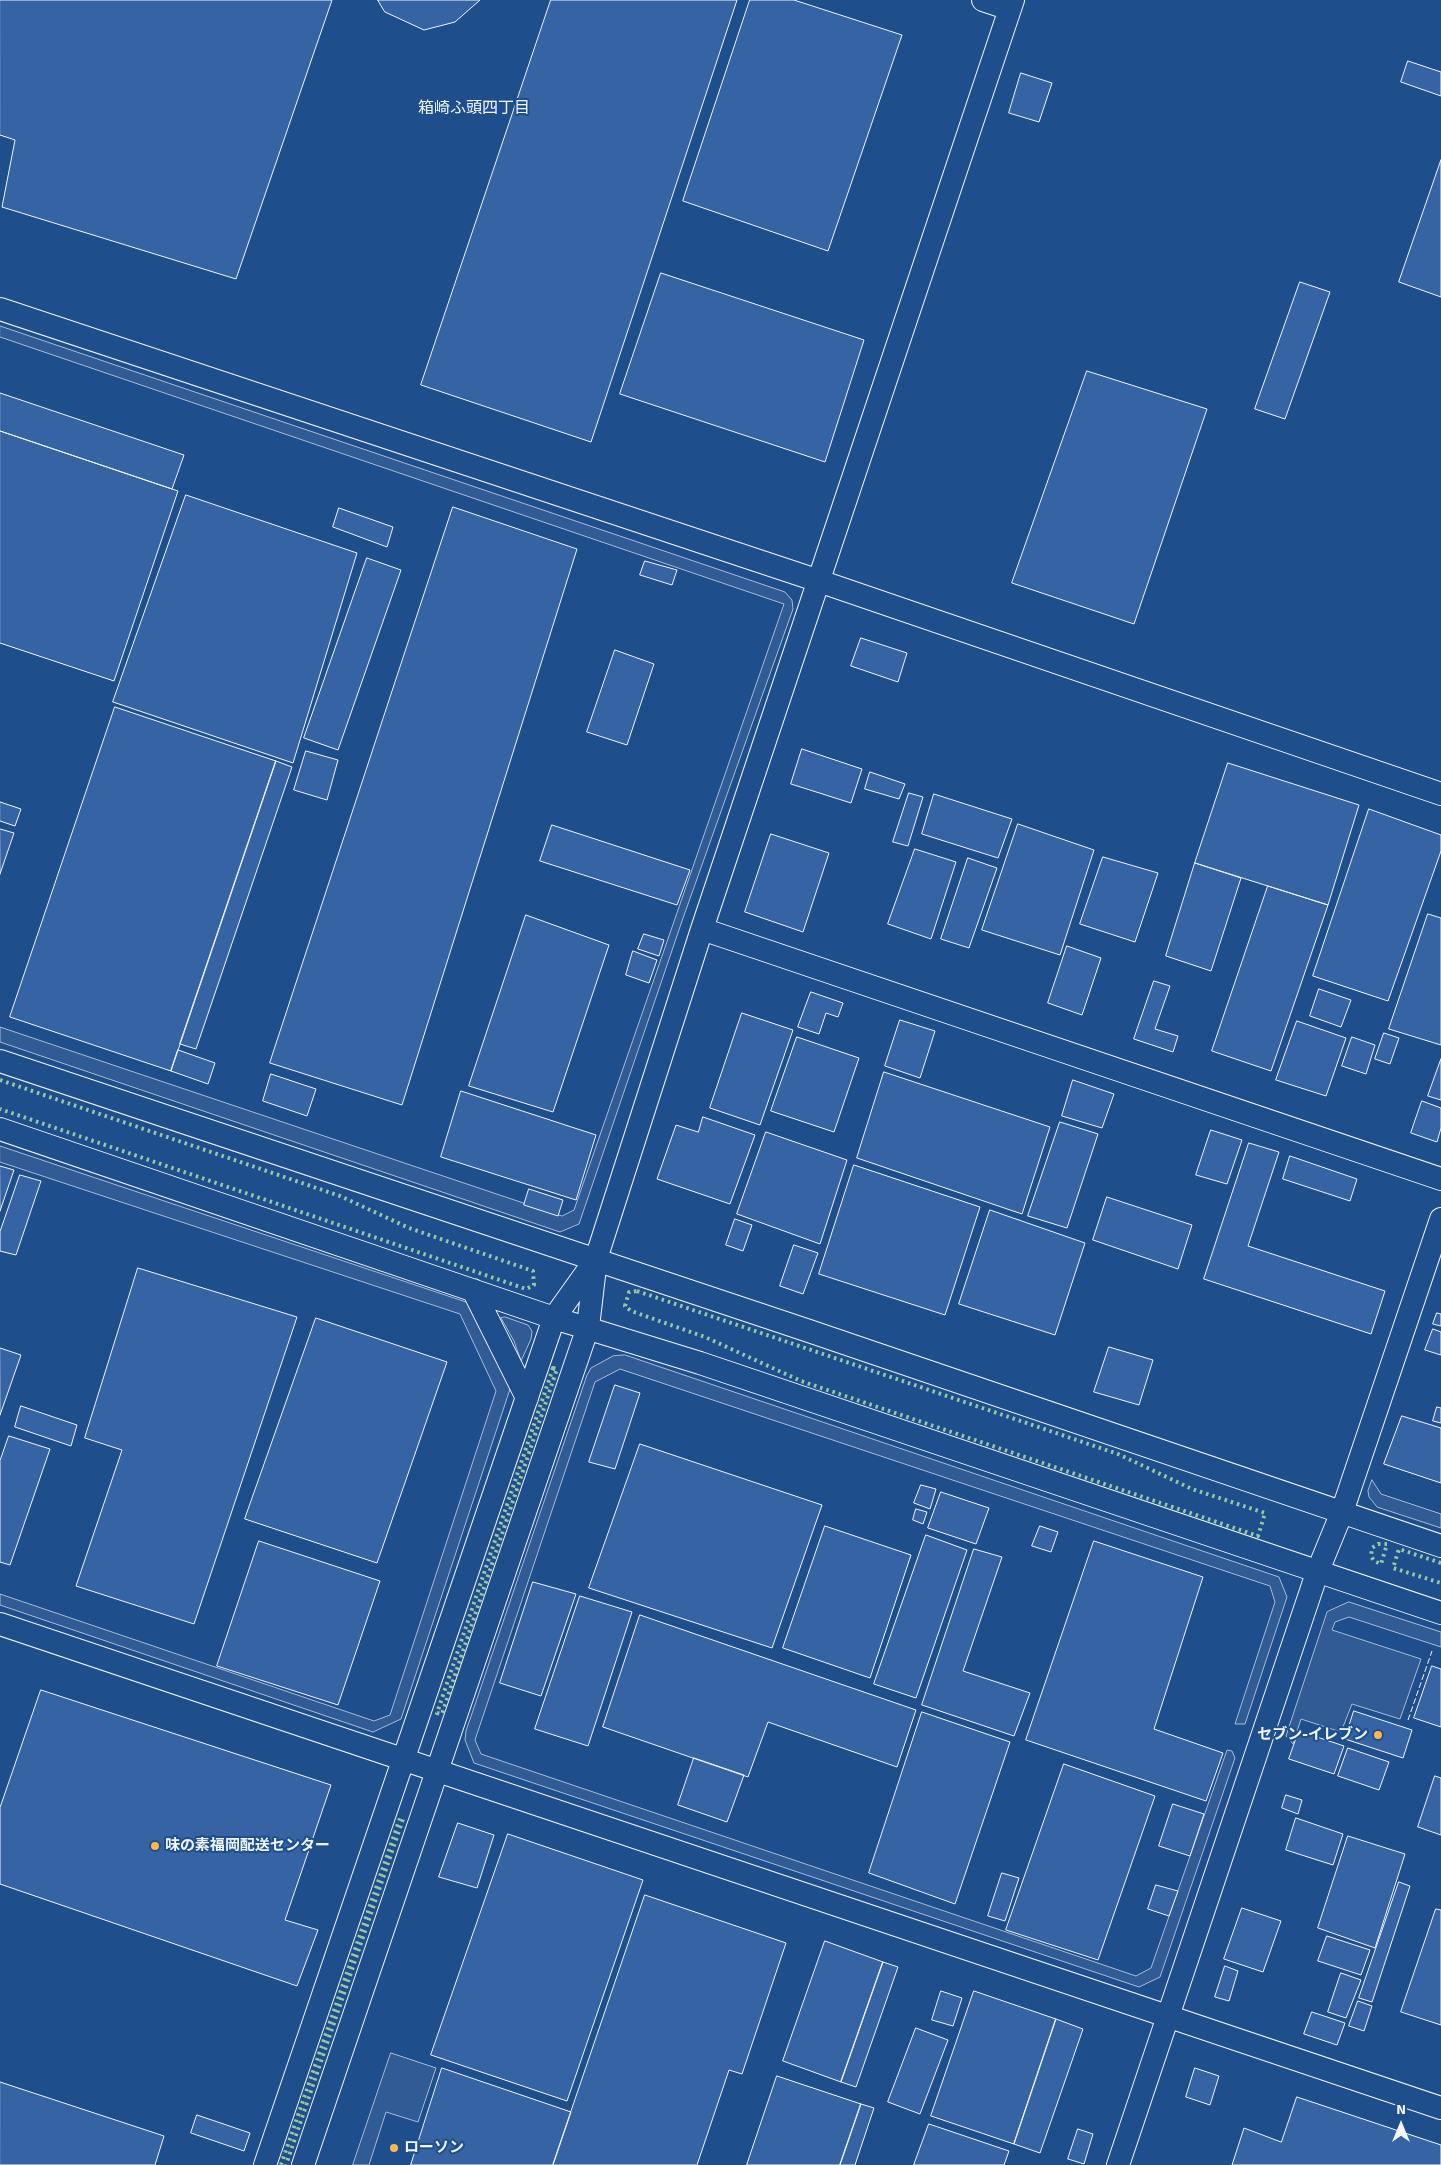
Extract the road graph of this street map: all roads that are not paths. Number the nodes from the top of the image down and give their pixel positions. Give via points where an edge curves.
1 (983, 0) edge
2 (1011, 4) edge
3 (0, 309) edge
4 (818, 581) junction
5 (1441, 794) edge
6 (702, 929) junction
7 (0, 1061) edge
8 (0, 1129) edge
9 (1441, 1179) edge
10 (1441, 1219) edge
11 (596, 1259) junction
12 (473, 1290) junction
13 (554, 1318) junction
14 (588, 1327) junction
15 (527, 1398) junction
16 (1342, 1512) junction
17 (1441, 1546) edge
18 (1317, 1573) junction
19 (1441, 1613) edge
20 (0, 1624) edge
21 (404, 1761) junction
22 (438, 1772) junction
23 (1169, 2015) junction
24 (1441, 2108) edge
25 (265, 2165) edge
26 (303, 2165) edge
27 (1118, 2165) edge

1 - 2 street
2 - 4 street
3 - 4 street
4 - 5 street
4 - 6 street
6 - 9 street
6 - 11 street
7 - 11 street
8 - 12 street
10 - 16 street
11 - 13 street
11 - 14 street
11 - 16 street
12 - 13 street
12 - 15 street
13 - 14 street
13 - 15 street
14 - 18 street
14 - 22 street
15 - 21 street
16 - 17 street
16 - 18 street
18 - 19 street
18 - 23 street
20 - 21 street
21 - 22 street
21 - 25 street
22 - 23 street
22 - 26 street
23 - 24 street
23 - 27 street

